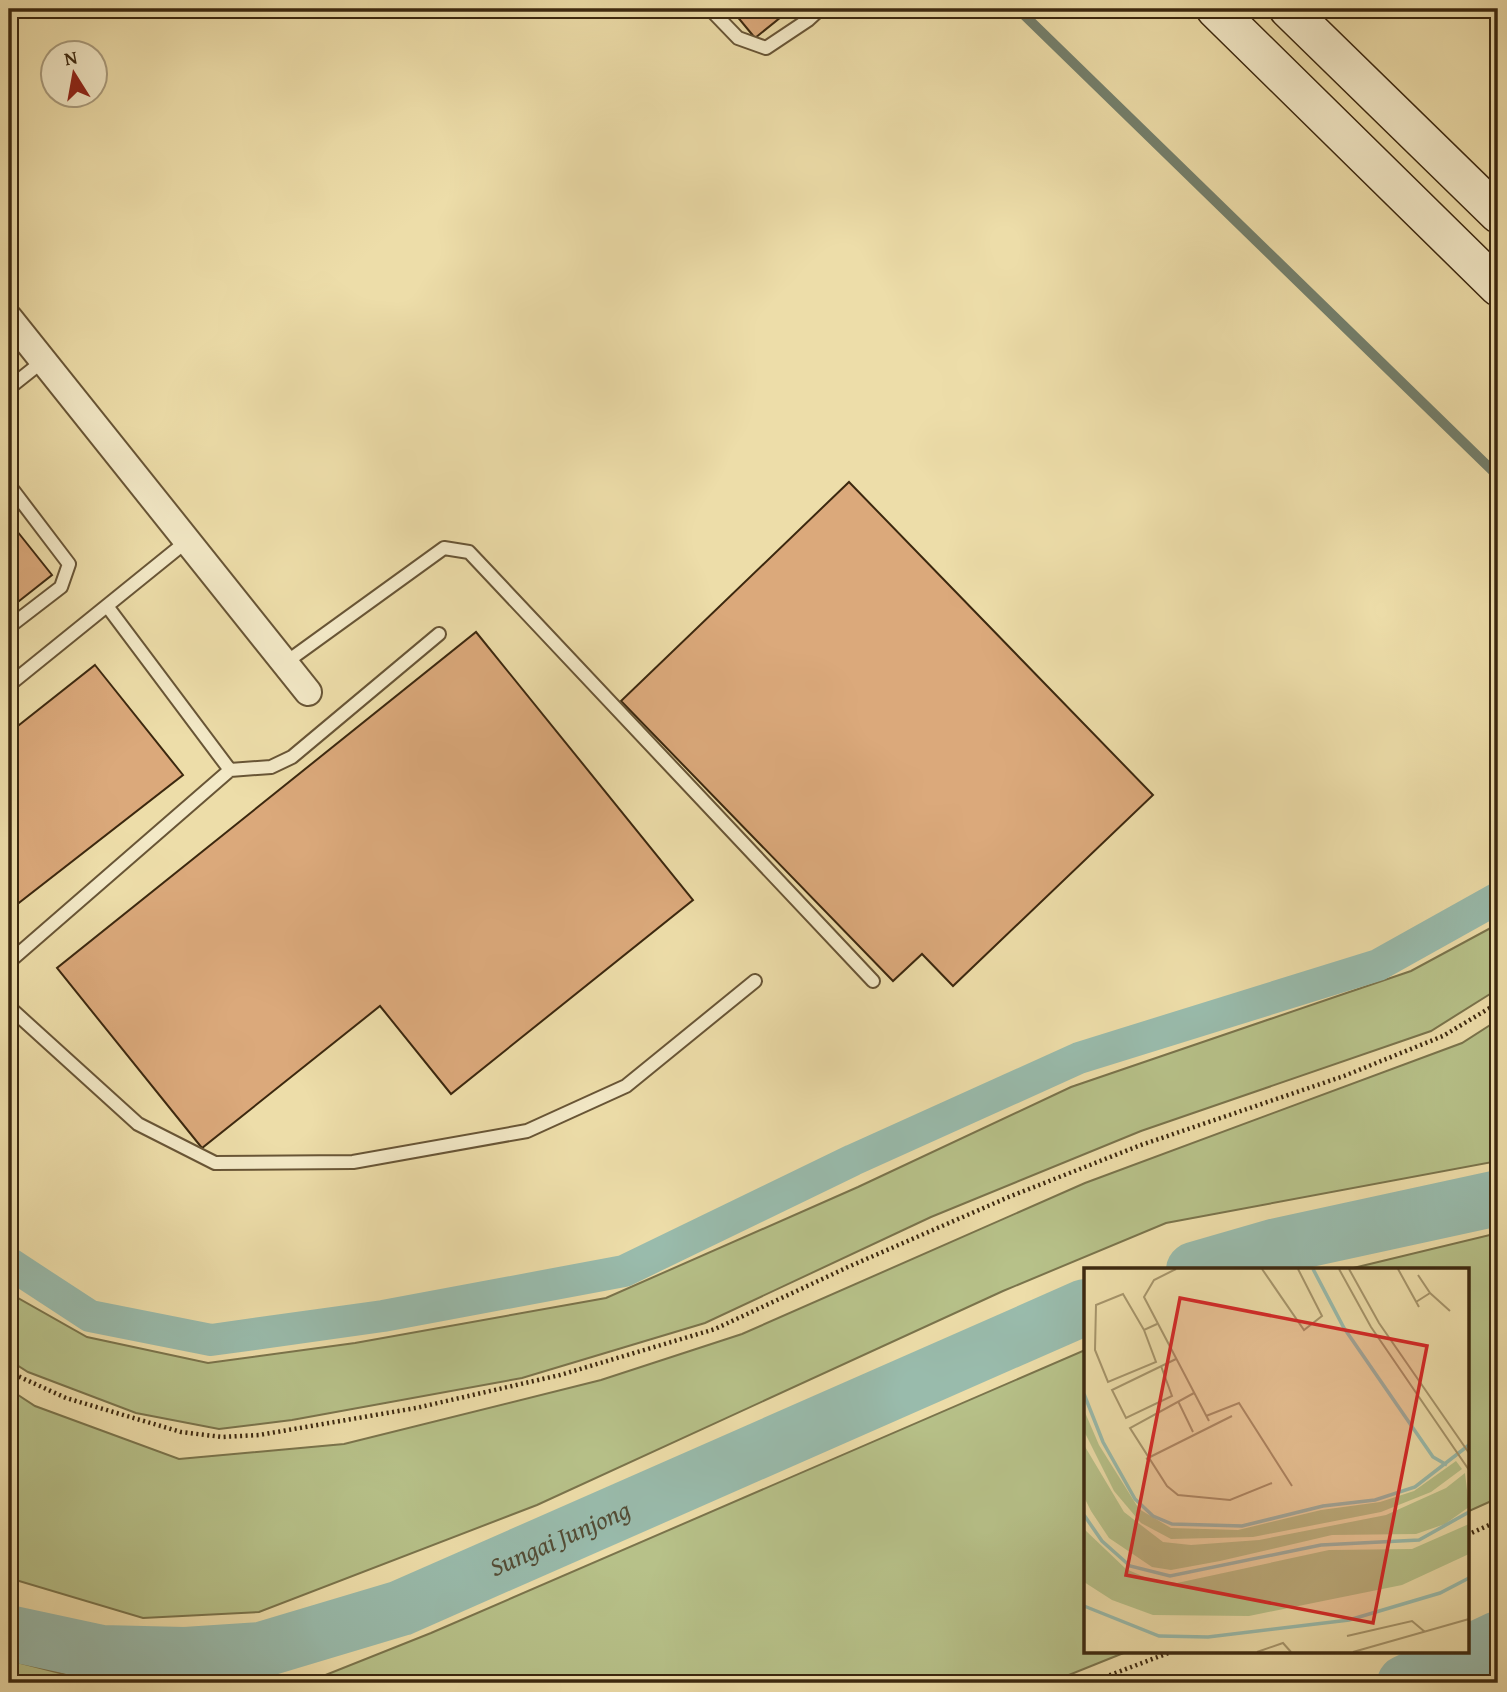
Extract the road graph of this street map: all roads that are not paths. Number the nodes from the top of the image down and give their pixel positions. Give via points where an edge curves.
1 (710, 9) edge
2 (820, 9) edge
3 (1215, 9) edge
4 (1288, 9) edge
5 (1498, 214) edge
6 (1498, 287) edge
7 (9, 318) edge
8 (43, 361) junction
9 (9, 388) edge
10 (9, 485) edge
11 (187, 541) junction
12 (107, 606) junction
13 (9, 627) edge
14 (439, 634) dead end
15 (285, 663) junction
16 (9, 685) edge
17 (309, 692) dead end
18 (230, 770) junction
19 (9, 962) edge
20 (755, 981) dead end
21 (873, 981) dead end
22 (9, 1007) edge

1 - 2 lane via 738,38 766,48
3 - 6 main road
4 - 5 main road
7 - 8 street
8 - 9 lane
8 - 11 street
10 - 13 lane via 68,564 61,587
11 - 12 lane
11 - 15 street
12 - 16 lane
12 - 18 lane
14 - 18 lane via 292,757 271,766
15 - 17 street
15 - 21 lane via 444,548 469,552
18 - 19 lane
20 - 22 lane via 626,1086 527,1131 353,1162 215,1163 138,1124

